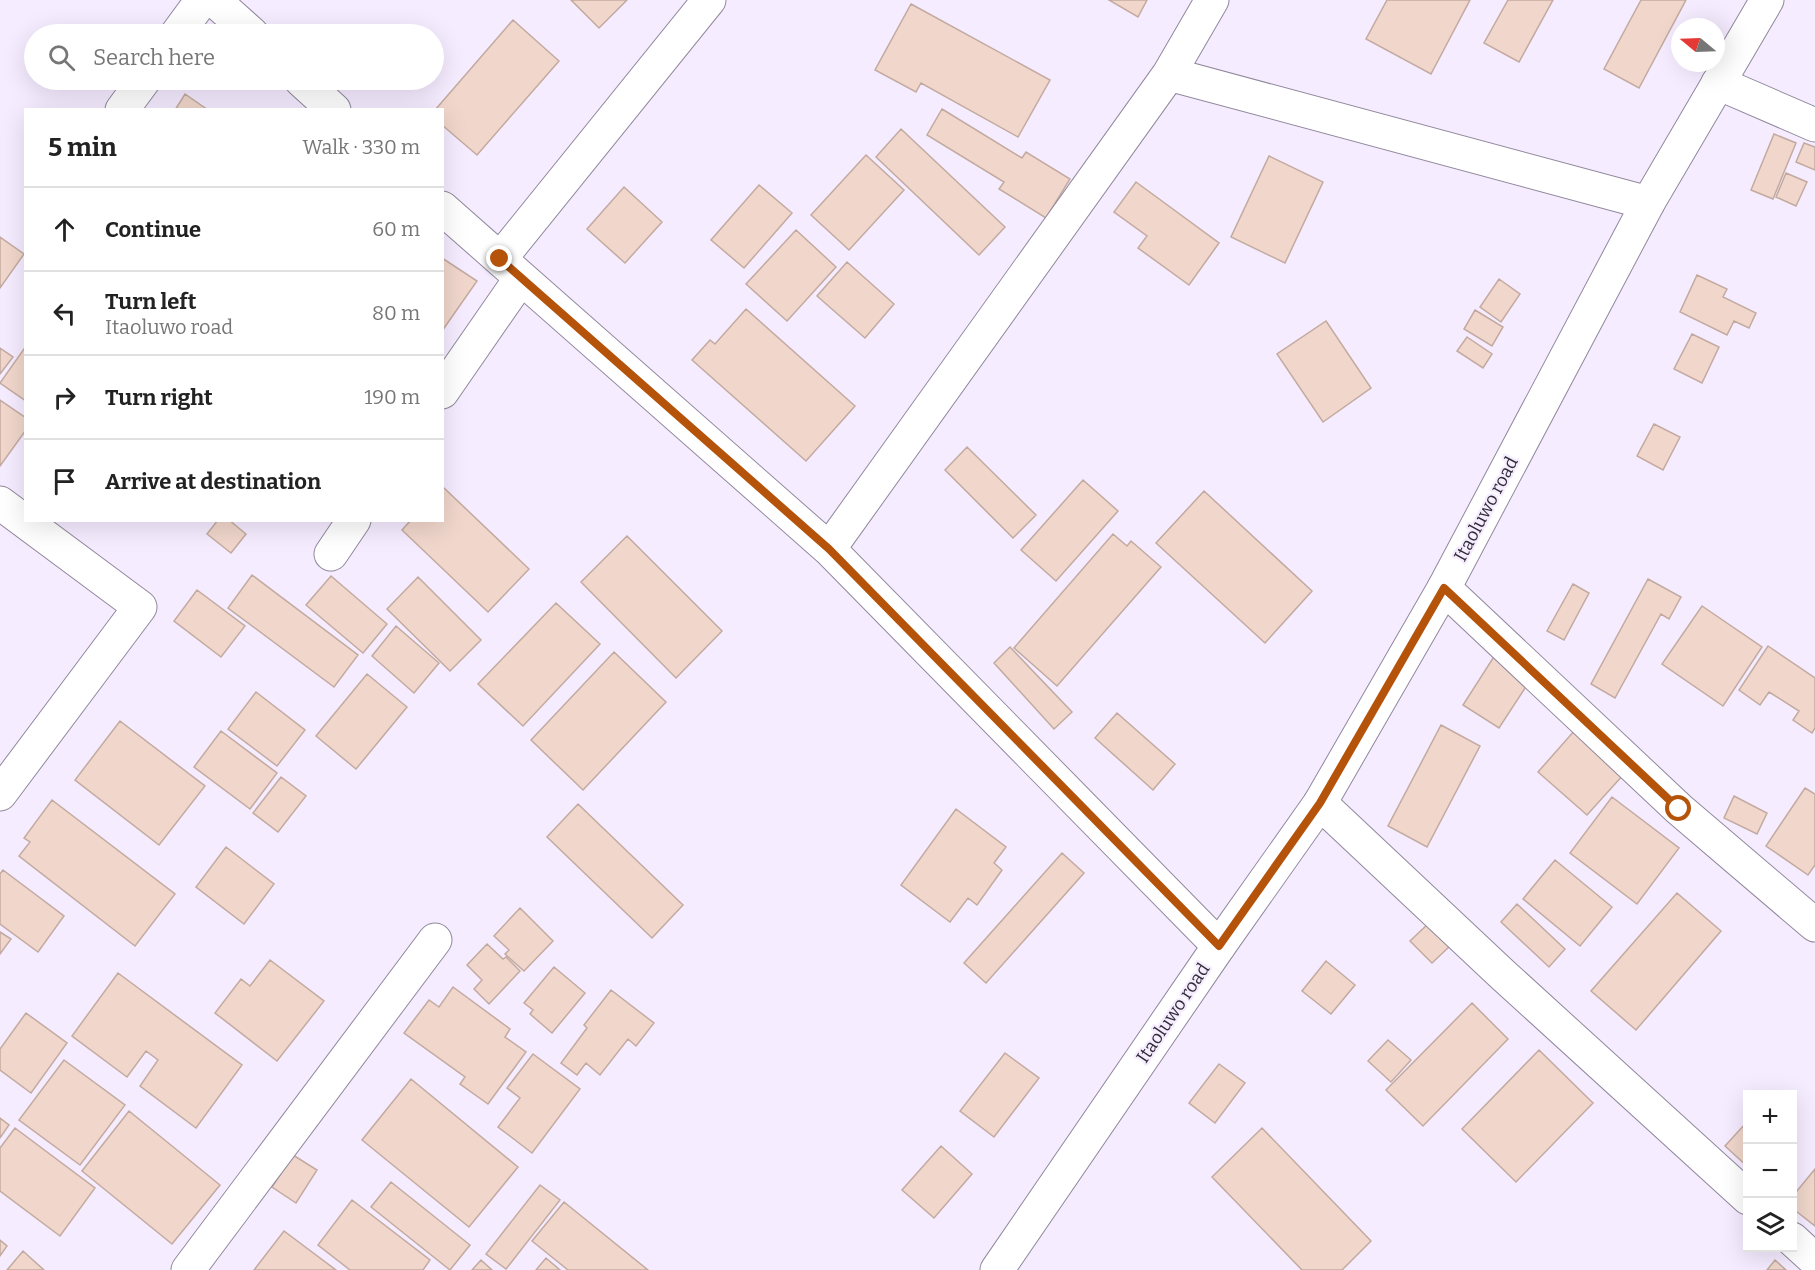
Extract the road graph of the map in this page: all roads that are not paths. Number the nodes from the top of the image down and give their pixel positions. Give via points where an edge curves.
1 (202, 0) edge
2 (213, 0) edge
3 (709, 0) edge
4 (1212, 0) edge
5 (1767, 0) edge
6 (184, 24) edge
7 (241, 24) edge
8 (1169, 74) junction
9 (1718, 82) junction
10 (137, 90) edge
11 (312, 90) edge
12 (123, 108) edge
13 (332, 108) edge
14 (1815, 125) edge
15 (1648, 203) junction
16 (444, 209) edge
17 (510, 268) junction
18 (444, 388) edge
19 (0, 503) edge
20 (24, 521) edge
21 (25, 522) edge
22 (353, 522) edge
23 (829, 549) junction
24 (331, 554) dead end
25 (1444, 588) junction
26 (0, 794) edge
27 (1320, 803) junction
28 (1815, 925) edge
29 (435, 940) dead end
30 (1219, 946) junction
31 (1743, 1193) edge
32 (1797, 1244) edge
33 (1815, 1260) edge
34 (188, 1270) edge
35 (996, 1270) edge

1 - 6 street
2 - 7 street
3 - 17 street
4 - 8 street
5 - 9 street, Itaoluwo road
8 - 15 street
8 - 23 street
9 - 14 street
9 - 15 street, Itaoluwo road
10 - 12 street
11 - 13 street
15 - 25 street, Itaoluwo road
16 - 17 street
17 - 18 street
17 - 23 street
19 - 20 street
21 - 26 street via 140,608
22 - 24 street
23 - 30 street
25 - 27 street, Itaoluwo road
25 - 28 street via 1679,809
27 - 30 street, Itaoluwo road
27 - 31 street
29 - 34 street
30 - 35 street, Itaoluwo road
32 - 33 street

